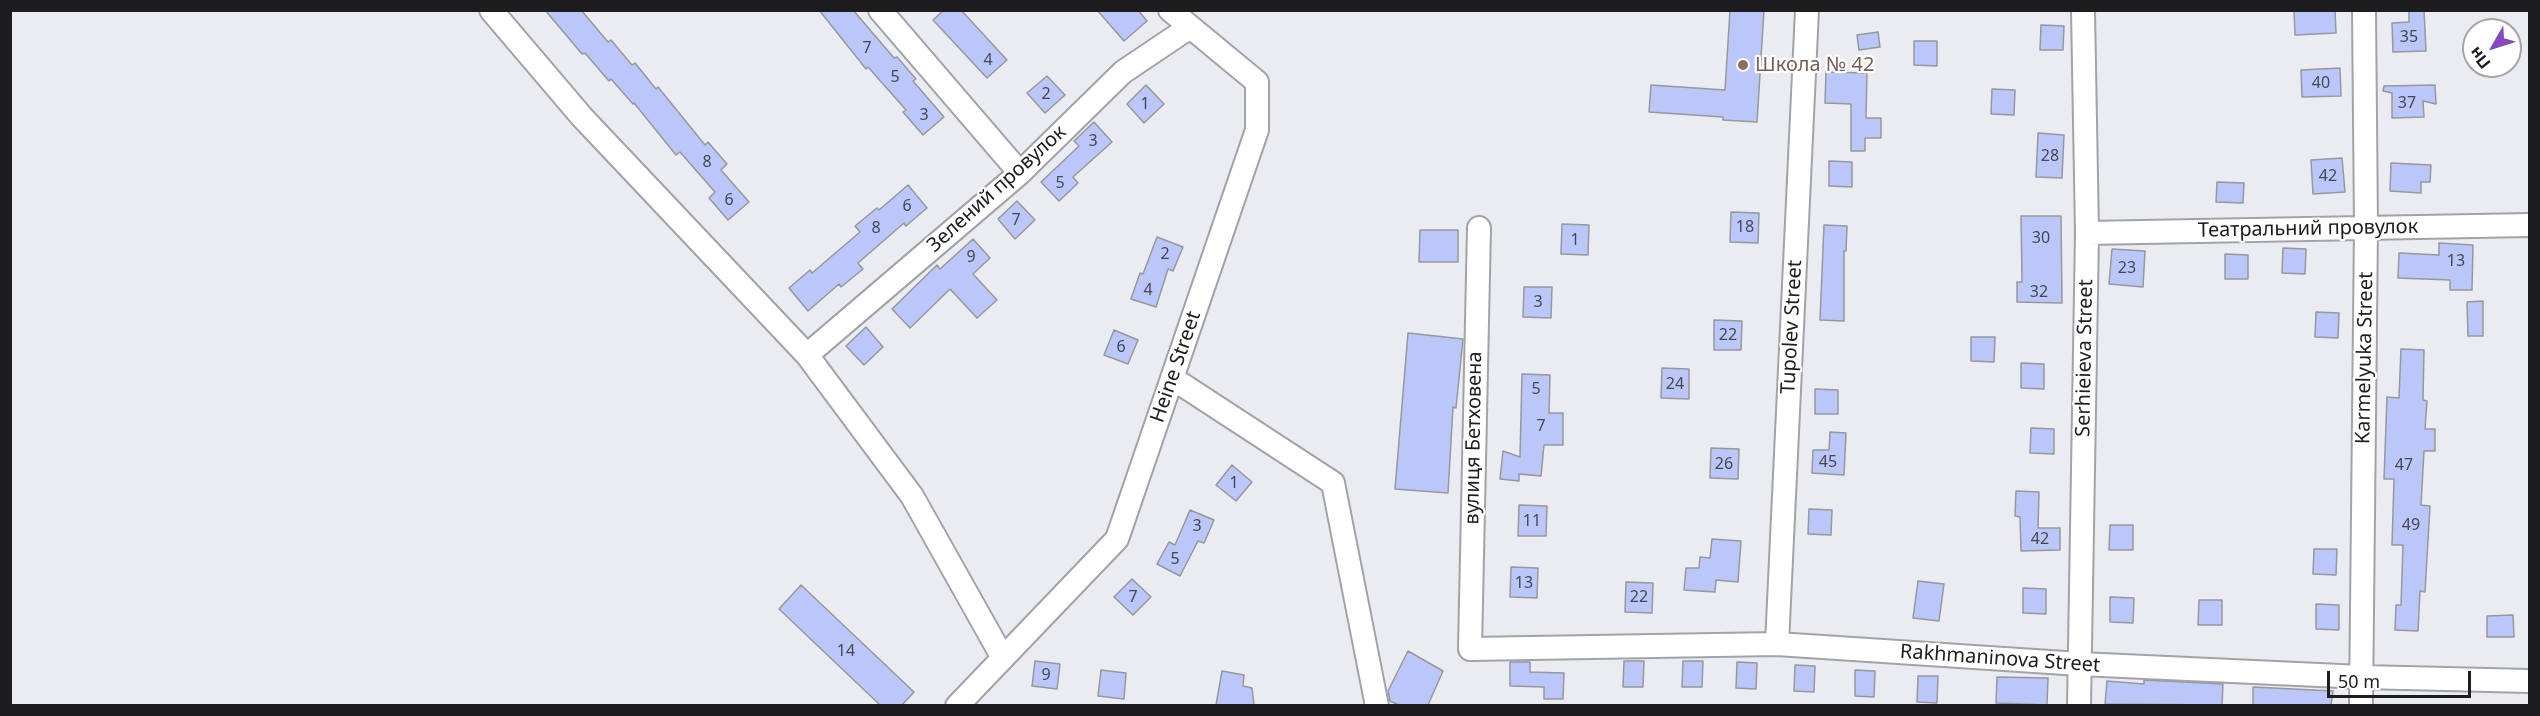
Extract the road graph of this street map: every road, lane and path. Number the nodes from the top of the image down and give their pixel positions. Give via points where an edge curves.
1 (491, 10) edge
2 (880, 10) edge
3 (1170, 10) edge
4 (1807, 10) edge
5 (2083, 10) edge
6 (2364, 10) edge
7 (1190, 27) junction
8 (1020, 173) junction
9 (2529, 225) edge
10 (2366, 227) junction
11 (1479, 228) dead end
12 (2087, 234) junction
13 (807, 355) junction
14 (1172, 378) junction
15 (1777, 644) junction
16 (1470, 649) joint
17 (1003, 658) junction
18 (2080, 664) junction
19 (2362, 677) junction
20 (2529, 681) edge
21 (957, 705) edge
22 (1377, 705) edge
23 (2079, 705) edge
24 (2361, 705) edge

1 - 13 street via 582,117
2 - 8 street
3 - 7 street, Heine Street
4 - 15 street, Tupolev Street
5 - 12 street, Serhieieva Street
6 - 10 street, Karmelyuka Street
7 - 8 street, Зелений провулок via 1123,72
7 - 14 street, Heine Street via 1257,82 1257,130
8 - 13 street, Зелений провулок
9 - 10 street, Театральний провулок
10 - 12 street, Театральний провулок
10 - 19 street, Karmelyuka Street
11 - 16 street, вулиця Бетховена
12 - 18 street, Serhieieva Street
13 - 17 street via 912,496
14 - 17 street, Heine Street via 1117,538
14 - 22 street via 1333,483
15 - 16 street, Rakhmaninova Street
15 - 18 street, Rakhmaninova Street
17 - 21 street, Heine Street
18 - 19 street, Rakhmaninova Street
18 - 23 street, Serhieieva Street
19 - 20 street, Rakhmaninova Street
19 - 24 street, Karmelyuka Street

